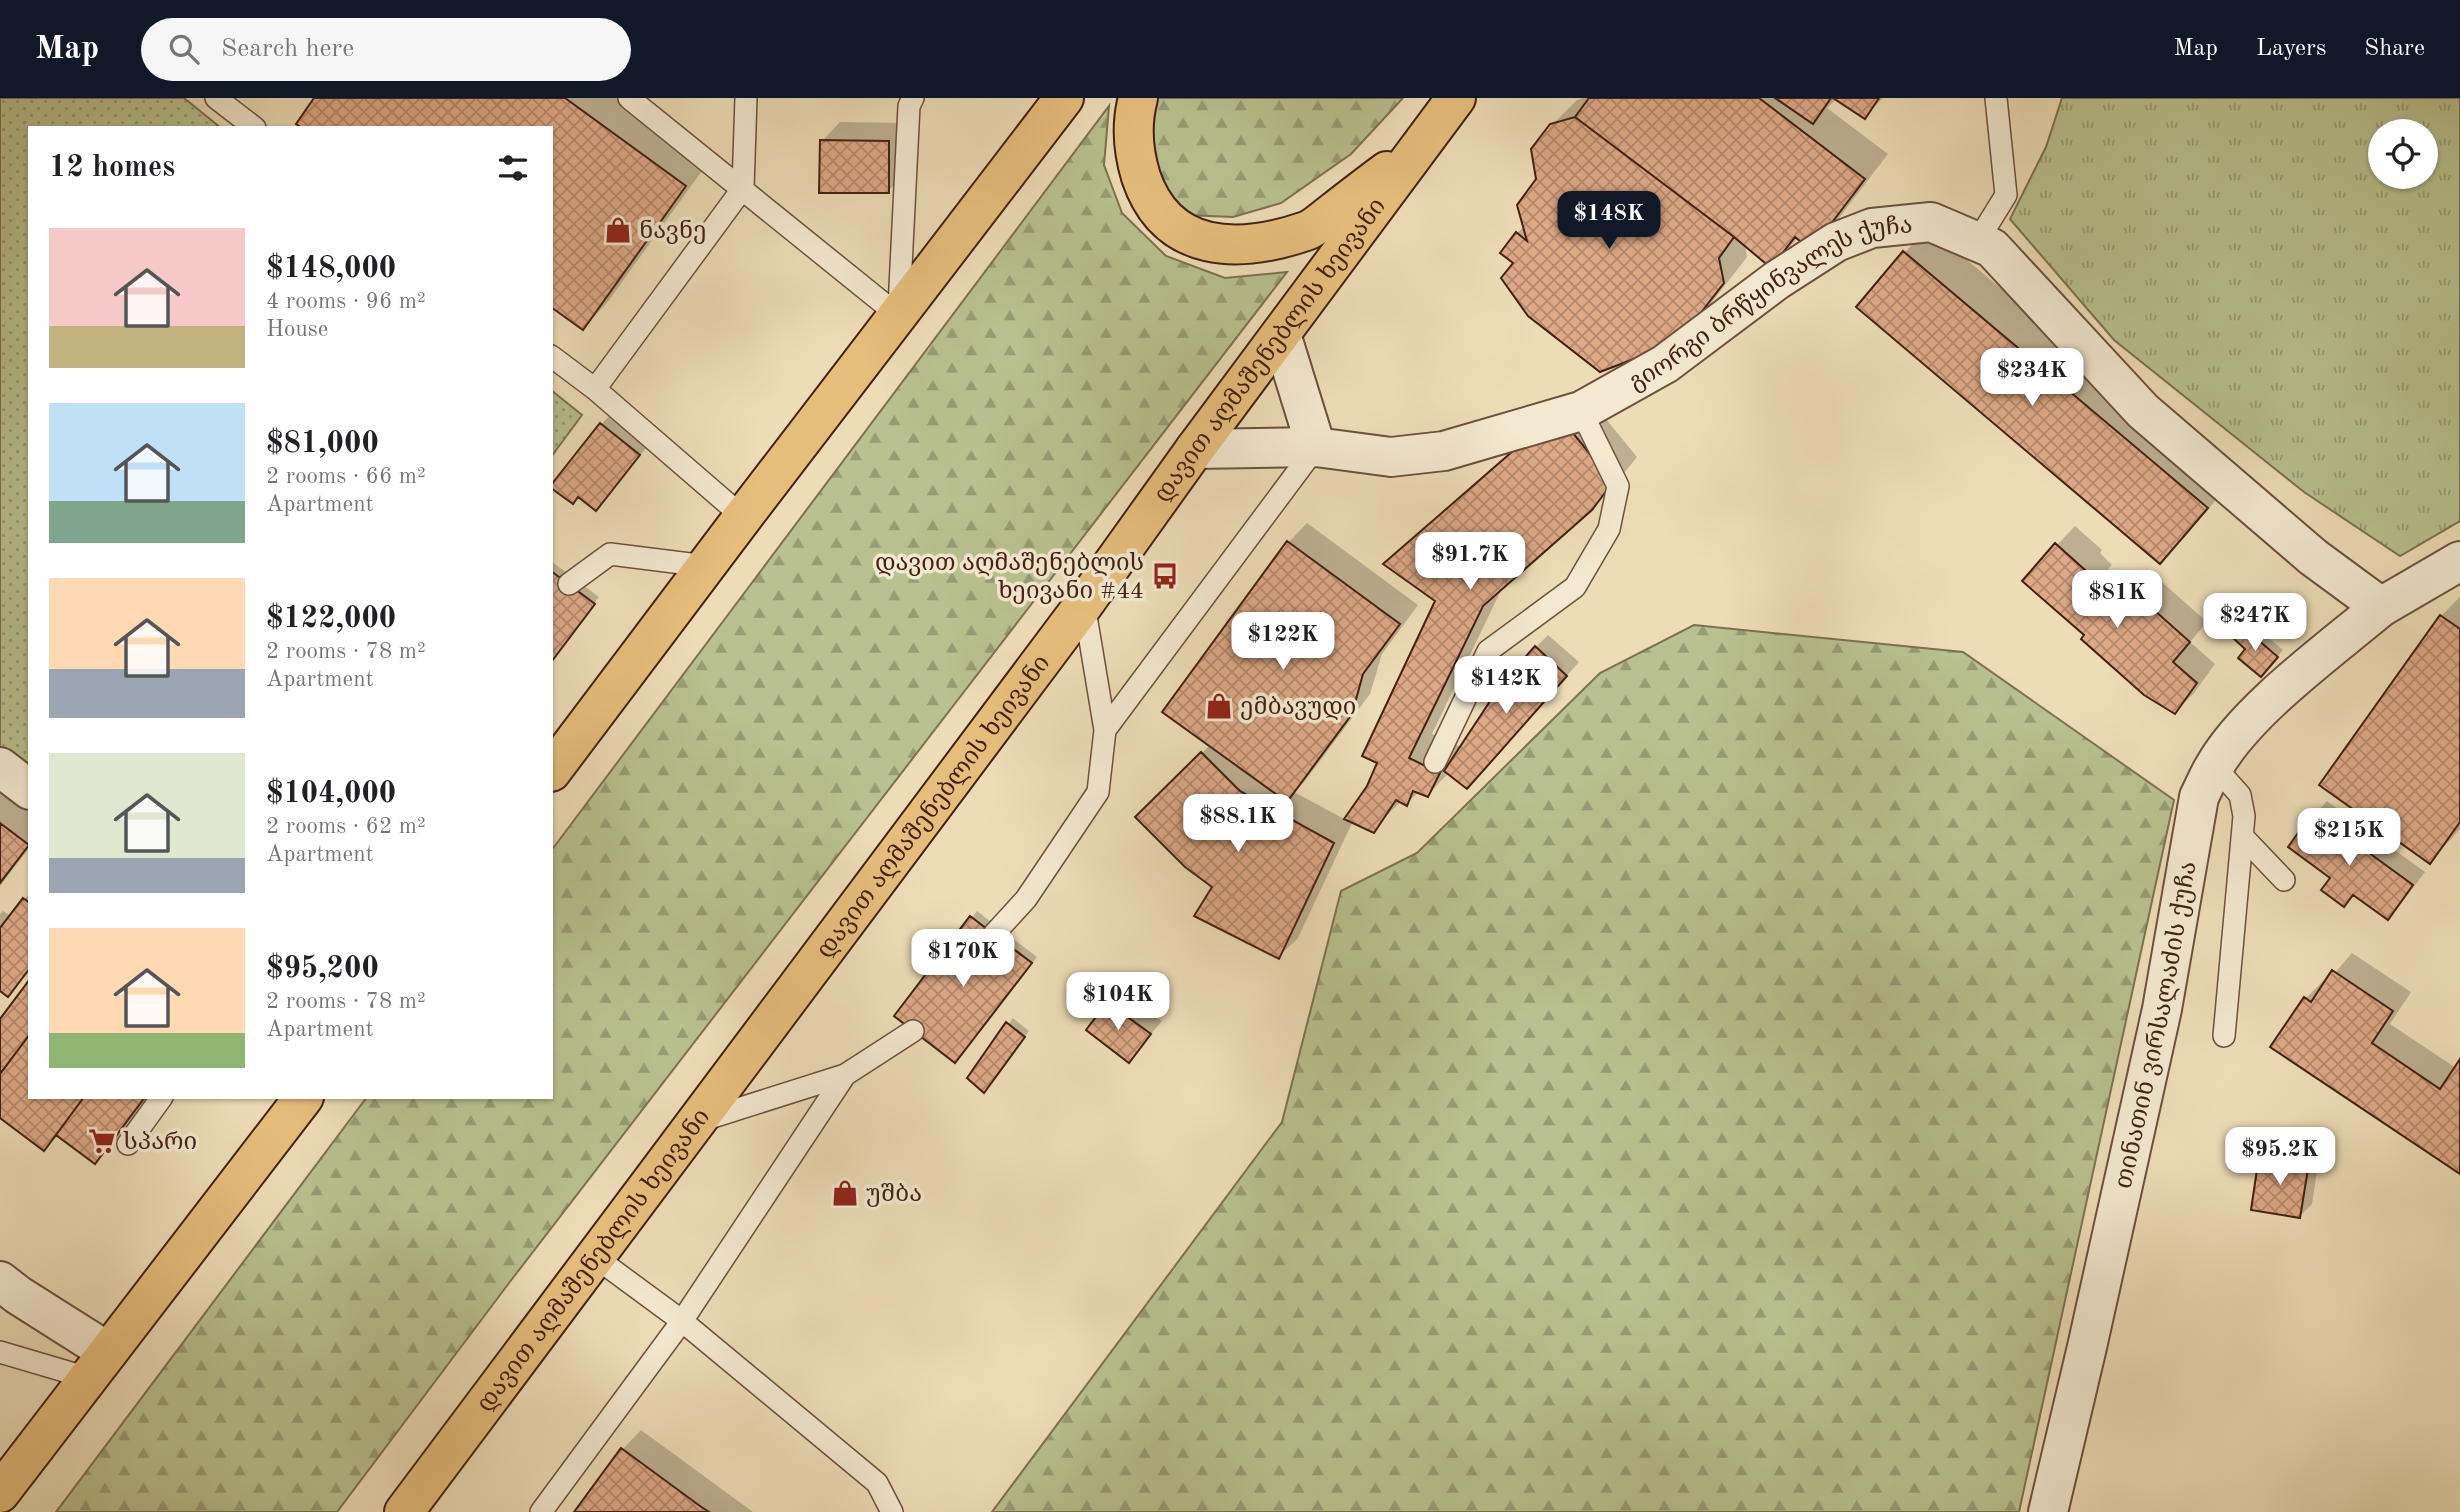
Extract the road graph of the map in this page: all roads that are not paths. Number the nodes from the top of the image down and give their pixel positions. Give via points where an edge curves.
1 (216, 98) edge
2 (629, 98) edge
3 (746, 98) edge
4 (913, 98) edge
5 (1064, 98) edge
6 (1138, 98) edge
7 (1456, 98) edge
8 (1996, 98) edge
9 (252, 126) edge
10 (1422, 144) junction
11 (743, 188) junction
12 (1977, 242) junction
13 (899, 316) junction
14 (1281, 334) junction
15 (553, 358) edge
16 (595, 389) junction
17 (1581, 411) junction
18 (1316, 447) junction
19 (1195, 449) junction
20 (743, 517) junction
21 (2460, 561) edge
22 (706, 566) junction
23 (569, 584) dead end
24 (1084, 604) junction
25 (2381, 607) junction
26 (1105, 730) junction
27 (1435, 762) dead end
28 (2214, 766) junction
29 (0, 767) edge
30 (553, 769) edge
31 (28, 788) edge
32 (2243, 837) junction
33 (2284, 880) dead end
34 (994, 934) dead end
35 (913, 1031) dead end
36 (2224, 1036) dead end
37 (845, 1075) junction
38 (161, 1099) edge
39 (302, 1099) edge
40 (695, 1123) junction
41 (128, 1144) dead end
42 (594, 1257) junction
43 (0, 1281) edge
44 (682, 1321) junction
45 (0, 1352) edge
46 (98, 1365) junction
47 (0, 1493) edge
48 (404, 1512) edge
49 (541, 1512) edge
50 (892, 1512) edge
51 (2048, 1512) edge

1 - 9 lane
2 - 11 lane
3 - 11 lane
4 - 13 lane
5 - 13 highway
6 - 10 highway via 1133,136 1144,186 1156,209 1174,228 1200,240 1268,242 1309,230
7 - 10 highway, დავით აღმაშენებლის ხეივანი
8 - 12 lane via 2006,195
10 - 14 highway, დავით აღმაშენებლის ხეივანი
11 - 13 lane
11 - 16 lane
12 - 17 street, გიორგი ბრწყინვალეს ქუჩა via 1931,222 1872,228 1836,242 1665,363
12 - 25 street, გიორგი ბრწყინვალეს ქუჩა via 1992,248 2143,411 2313,557
13 - 20 highway
14 - 18 street
14 - 19 highway, დავით აღმაშენებლის ხეივანი
15 - 16 lane
16 - 20 lane
17 - 18 street, გიორგი ბრწყინვალეს ქუჩა via 1444,451 1391,457
17 - 27 lane via 1618,486 1609,529 1576,587 1488,651
18 - 19 street, გიორგი ბრწყინვალეს ქუჩა
18 - 26 lane
19 - 24 highway, დავით აღმაშენებლის ხეივანი
20 - 22 highway
21 - 25 street
22 - 23 lane via 610,554
22 - 30 highway
24 - 26 lane
24 - 40 highway, დავით აღმაშენებლის ხეივანი
25 - 28 street, თინათინ ვირსალაძის ქუჩა via 2243,728
26 - 34 lane via 1098,792 1026,899
28 - 32 lane via 2240,794
28 - 51 street, თინათინ ვირსალაძის ქუჩა via 2199,797 2162,1009
29 - 31 street
32 - 33 lane
32 - 36 lane
35 - 37 lane
37 - 40 lane
37 - 44 lane
38 - 41 lane
39 - 46 highway
40 - 42 highway, დავით აღმაშენებლის ხეივანი
42 - 44 lane
42 - 48 highway, დავით აღმაშენებლის ხეივანი
43 - 46 street
44 - 49 lane
44 - 50 lane via 877,1483
45 - 46 lane
46 - 47 highway

